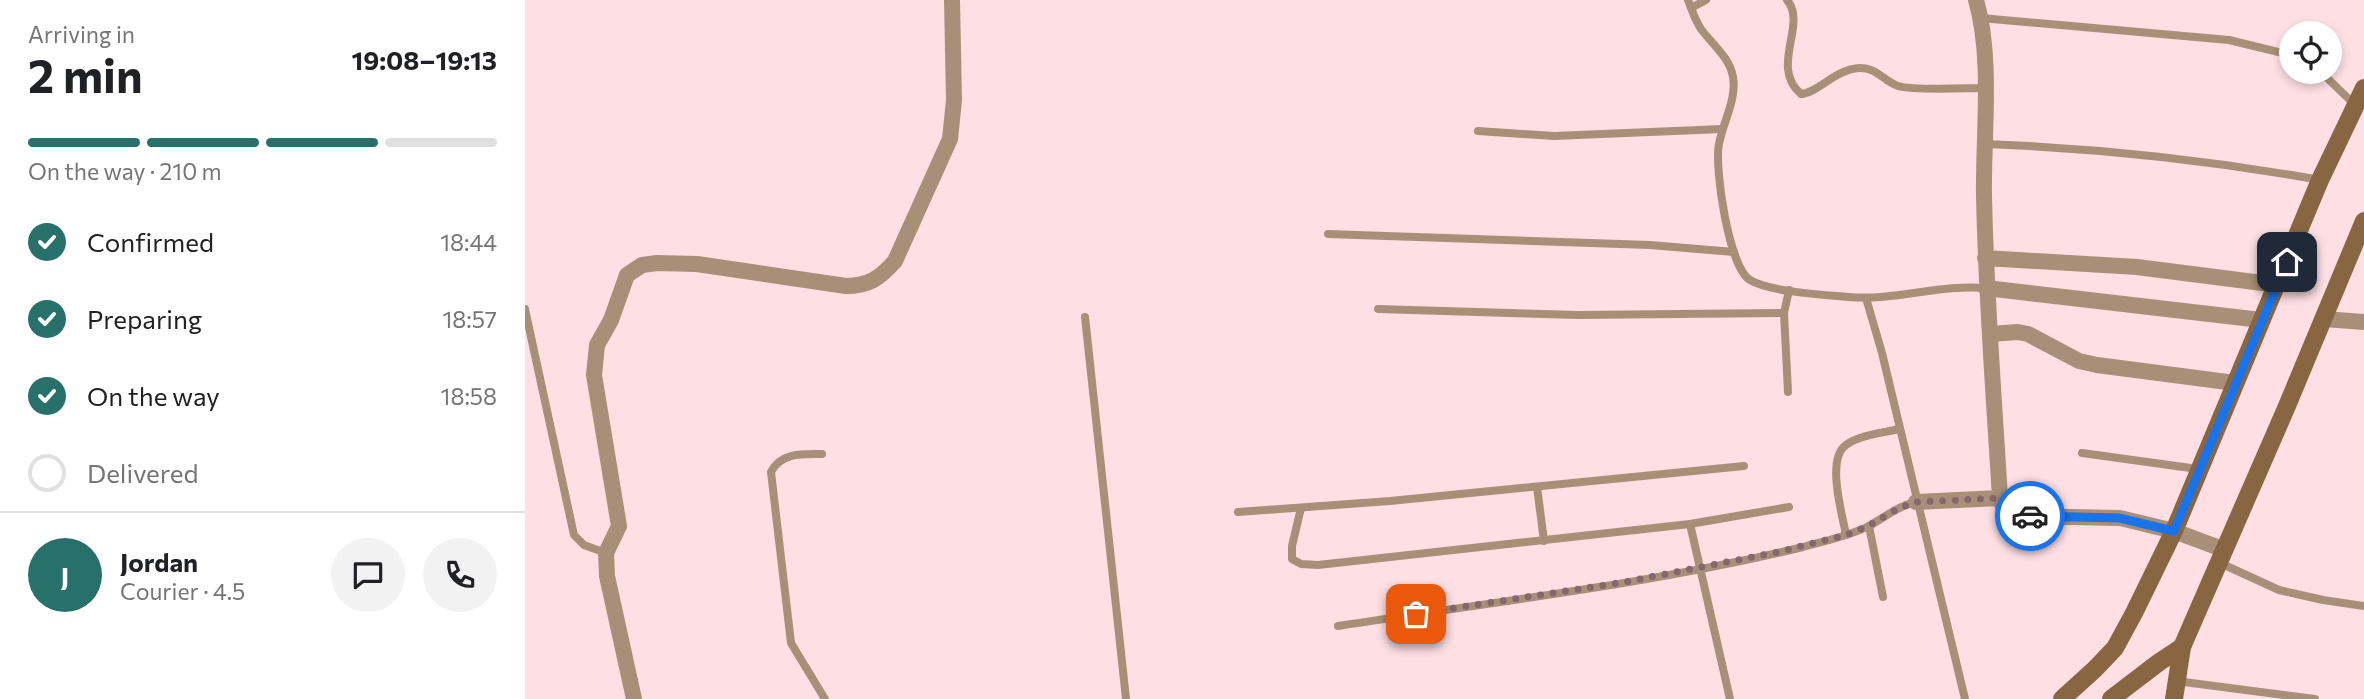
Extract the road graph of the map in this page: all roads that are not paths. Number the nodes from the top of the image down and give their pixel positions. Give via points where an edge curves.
1 (952, 0) edge
2 (1706, 0) edge
3 (1787, 0) edge
4 (1976, 0) edge
5 (1690, 4) edge
6 (1981, 18) junction
7 (2279, 52) edge
8 (2333, 84) edge
9 (2364, 88) edge
10 (1985, 89) junction
11 (2356, 106) junction
12 (1722, 129) junction
13 (1478, 131) dead end
14 (1983, 144) junction
15 (2320, 180) junction
16 (2364, 222) edge
17 (1328, 234) dead end
18 (1734, 252) junction
19 (1985, 258) junction
20 (2277, 285) junction
21 (1986, 288) junction
22 (1789, 290) junction
23 (1866, 298) junction
24 (525, 309) edge
25 (1378, 309) dead end
26 (1784, 313) junction
27 (1084, 317) dead end
28 (2324, 319) junction
29 (2261, 320) junction
30 (2364, 322) edge
31 (1990, 334) junction
32 (2235, 383) junction
33 (1788, 392) dead end
34 (1899, 429) junction
35 (2082, 453) dead end
36 (822, 454) dead end
37 (1744, 466) dead end
38 (2198, 469) junction
39 (1537, 487) junction
40 (2000, 498) junction
41 (1916, 502) junction
42 (1789, 507) dead end
43 (1301, 508) junction
44 (1238, 512) dead end
45 (1690, 524) junction
46 (1868, 526) junction
47 (2180, 533) junction
48 (1846, 535) junction
49 (1544, 541) junction
50 (606, 552) junction
51 (2222, 557) junction
52 (1699, 569) junction
53 (1883, 597) dead end
54 (2364, 606) edge
55 (1338, 626) dead end
56 (2182, 647) junction
57 (2175, 690) edge
58 (635, 699) edge
59 (825, 699) edge
60 (1126, 699) edge
61 (1730, 699) edge
62 (1965, 699) edge
63 (2062, 699) edge
64 (2111, 699) edge
65 (2315, 699) edge

1 - 50 street via 950,139 895,261 881,276 865,285 846,286 697,264 657,263 642,265 627,275 597,345 594,363 619,521
2 - 5 lane
3 - 10 lane via 1795,20 1788,65 1801,94 1832,76 1863,68 1906,87
4 - 6 street
5 - 12 lane via 1697,23 1732,70 1734,92
6 - 7 lane via 2229,40
6 - 10 street
8 - 11 lane
9 - 11 street
10 - 14 street
11 - 15 street
12 - 13 lane via 1553,136
12 - 18 lane via 1718,169
14 - 15 lane via 2229,164
14 - 19 street
15 - 20 street
16 - 28 street
17 - 18 lane
18 - 22 lane via 1737,265 1751,281
19 - 20 street via 2137,267
19 - 21 street
20 - 29 street
21 - 23 lane
21 - 29 street
21 - 31 street
22 - 23 lane
22 - 26 lane
23 - 34 lane
24 - 50 lane via 574,535 584,545
25 - 26 lane via 1579,315
26 - 33 lane
27 - 60 lane
28 - 30 street
28 - 51 street
29 - 32 street
31 - 32 street via 2028,334 2079,361 2097,365
31 - 40 street
32 - 38 street
34 - 41 lane
34 - 48 lane via 1848,443 1837,455
35 - 38 lane
36 - 59 lane via 788,456 774,466 771,487 791,643
37 - 39 lane
38 - 47 street
39 - 43 lane
39 - 49 lane
40 - 41 street
40 - 47 street via 2002,509 2012,515 2120,518
41 - 46 lane
41 - 62 lane
42 - 45 lane
43 - 44 lane
43 - 49 lane via 1291,554 1301,564
45 - 49 lane
45 - 52 lane
46 - 48 lane
46 - 53 lane
47 - 51 street
47 - 63 street via 2115,648
48 - 52 lane
50 - 58 street via 607,576
51 - 54 lane via 2279,590
51 - 56 street
52 - 55 lane
52 - 61 lane
56 - 57 street
56 - 64 street
57 - 65 lane

